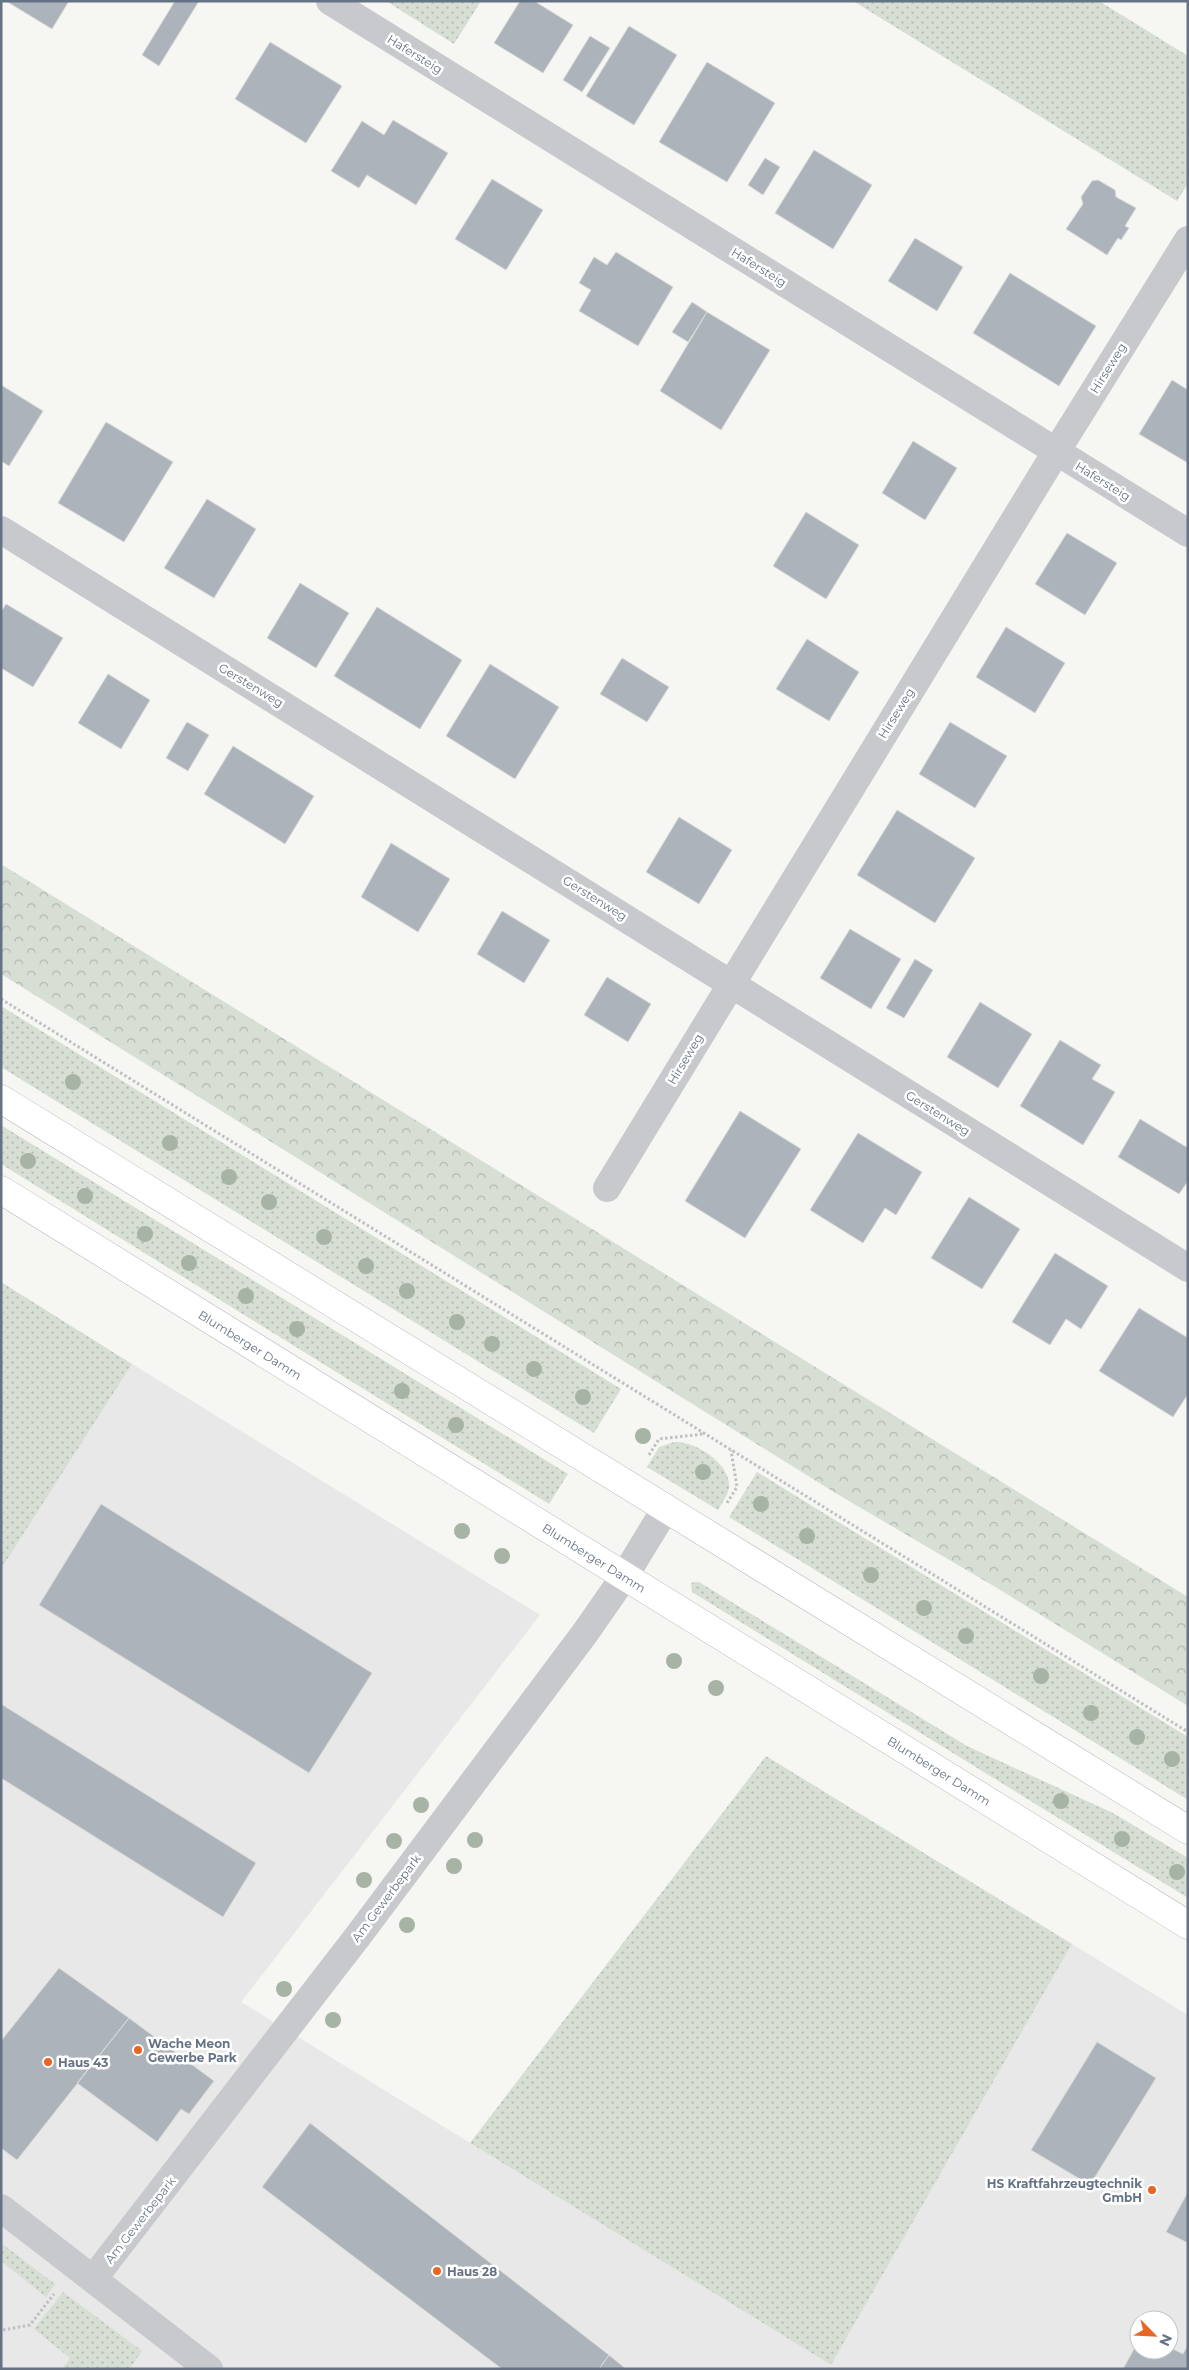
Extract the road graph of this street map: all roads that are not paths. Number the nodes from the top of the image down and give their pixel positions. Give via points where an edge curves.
1 (330, 1) edge
2 (1188, 240) edge
3 (1056, 452) junction
4 (1, 530) edge
5 (1188, 533) edge
6 (730, 984) junction
7 (1, 1099) edge
8 (607, 1188) dead end
9 (1, 1190) edge
10 (1188, 1268) edge
11 (666, 1508) junction
12 (624, 1577) junction
13 (1188, 1830) edge
14 (1188, 1925) edge
15 (1, 2208) edge
16 (85, 2272) junction
17 (209, 2369) edge

1 - 3 street, Hafersteig
2 - 3 street, Hirseweg
3 - 5 street, Hafersteig
3 - 6 street, Hirseweg
4 - 6 street, Gerstenweg via 584,890
6 - 8 street, Hirseweg
6 - 10 street, Gerstenweg
7 - 11 main road
9 - 12 main road, Blumberger Damm
11 - 12 street, Am Gewerbepark
11 - 13 main road
12 - 14 main road, Blumberger Damm
12 - 16 street, Am Gewerbepark via 287,2030
15 - 16 street
16 - 17 street

